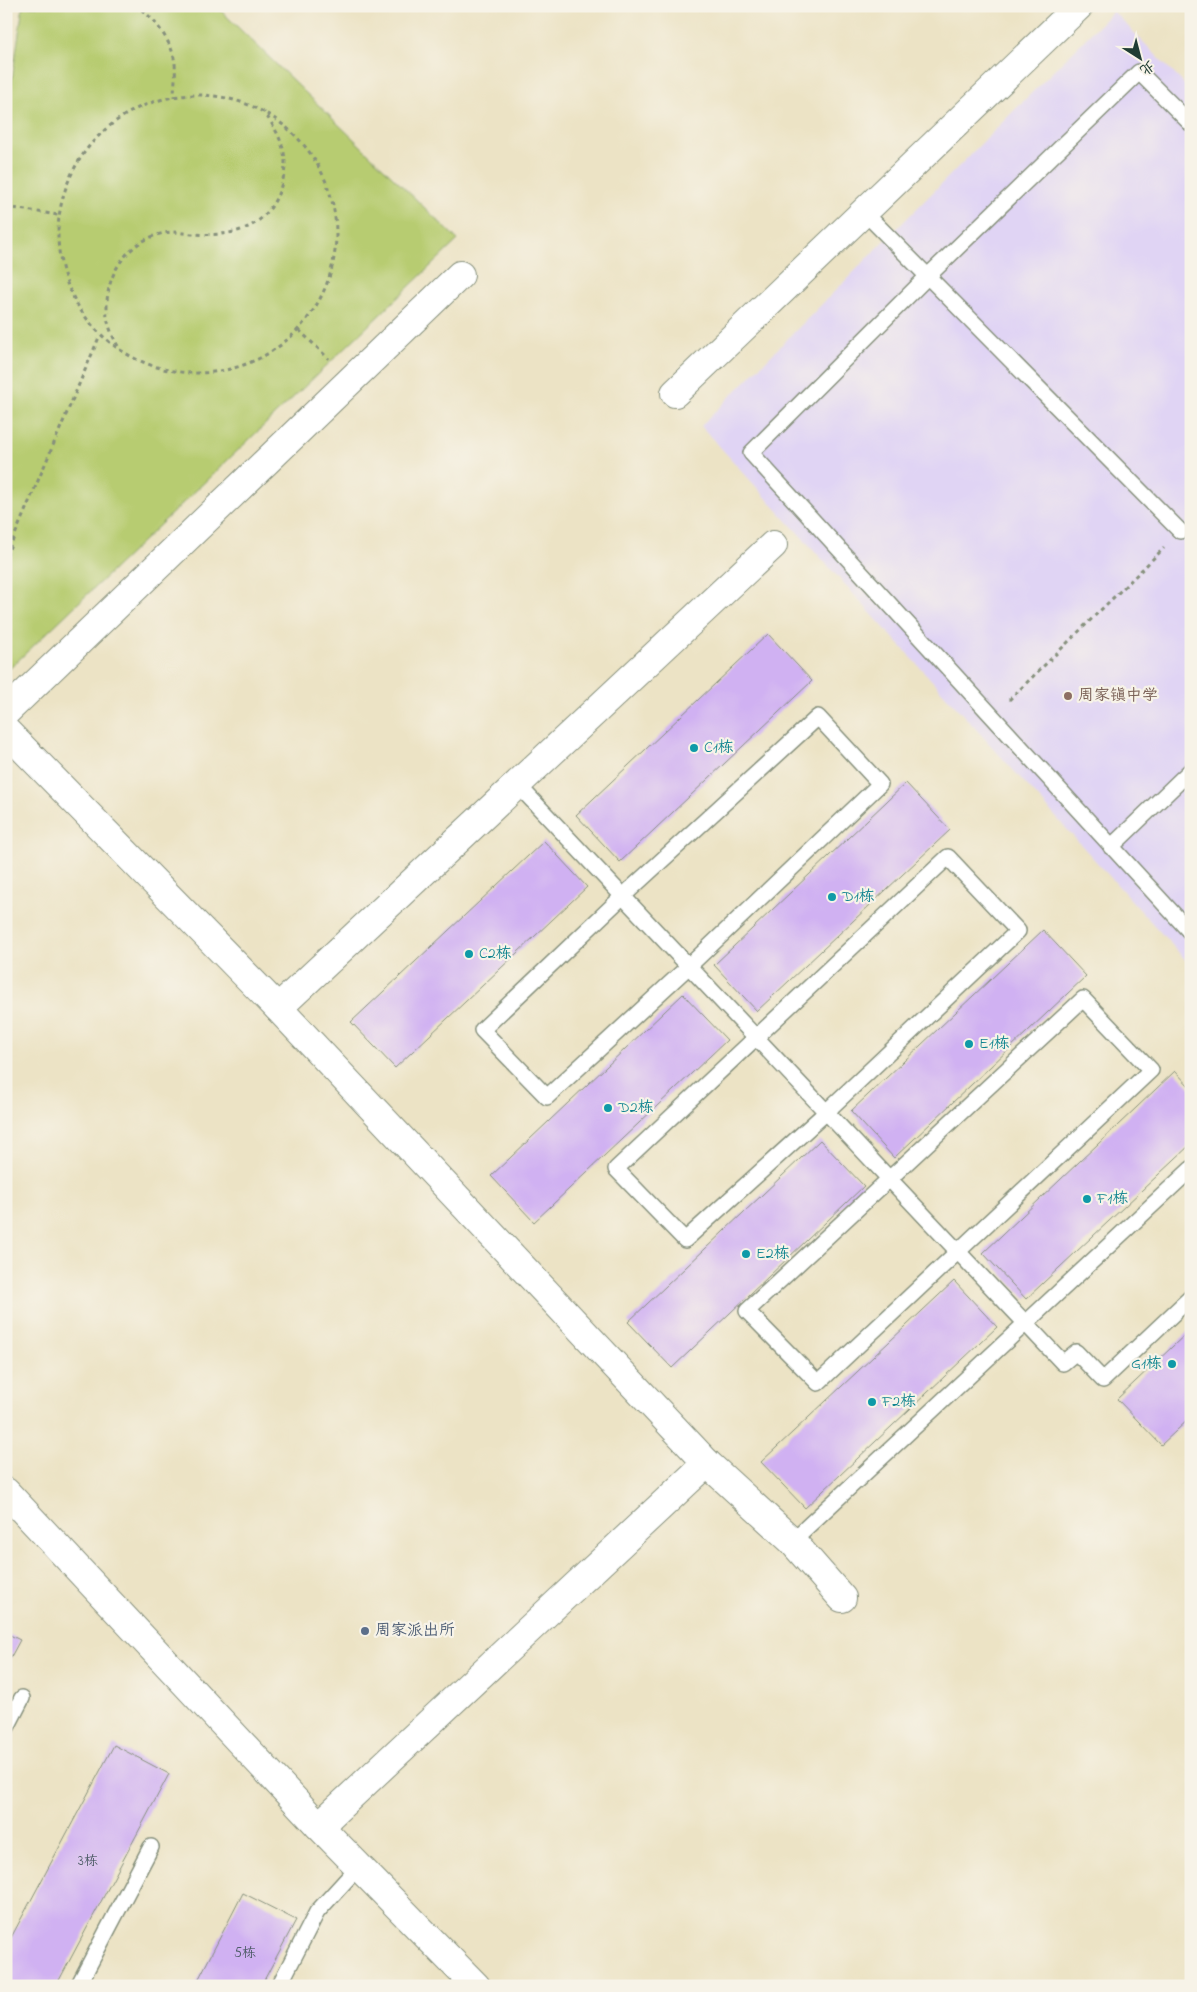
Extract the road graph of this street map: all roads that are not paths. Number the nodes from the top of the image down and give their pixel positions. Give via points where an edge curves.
1 (1079, 6) edge
2 (1191, 124) edge
3 (864, 212) junction
4 (460, 275) dead end
5 (928, 276) junction
6 (675, 393) dead end
7 (1180, 531) road end
8 (774, 545) dead end
9 (6, 712) edge
10 (6, 732) edge
11 (1191, 770) edge
12 (517, 784) junction
13 (1111, 847) junction
14 (623, 896) junction
15 (1191, 933) edge
16 (689, 966) junction
17 (278, 1008) junction
18 (756, 1037) junction
19 (826, 1112) junction
20 (1191, 1169) edge
21 (888, 1178) junction
22 (958, 1252) junction
23 (1191, 1298) edge
24 (1026, 1324) junction
25 (707, 1463) junction
26 (6, 1492) edge
27 (792, 1541) junction
28 (842, 1598) dead end
29 (22, 1698) dead end
30 (6, 1729) edge
31 (319, 1826) junction
32 (151, 1847) dead end
33 (359, 1866) junction
34 (78, 1986) edge
35 (279, 1986) edge
36 (476, 1986) edge

1 - 3 street
2 - 5 lane via 1139,72
3 - 5 lane
3 - 6 street
4 - 9 street
5 - 7 lane
5 - 13 lane via 751,453
8 - 12 street
10 - 17 street
11 - 13 lane
12 - 14 lane
12 - 17 street
13 - 15 lane
14 - 16 lane
14 - 16 lane via 482,1030 547,1097
14 - 16 lane via 818,716 880,784
16 - 18 lane
17 - 25 street
18 - 19 lane
18 - 19 lane via 616,1169 686,1240
18 - 19 lane via 948,857 1018,931
19 - 21 lane
20 - 24 lane
21 - 22 lane
21 - 22 lane via 747,1311 818,1384
21 - 22 lane via 1083,999 1151,1070
22 - 24 lane
23 - 24 lane via 1103,1380 1076,1352 1063,1363
24 - 27 lane
25 - 27 street
25 - 31 street
26 - 31 street
27 - 28 street
29 - 30 lane
31 - 33 street
32 - 34 lane
33 - 35 lane via 317,1912
33 - 36 street

